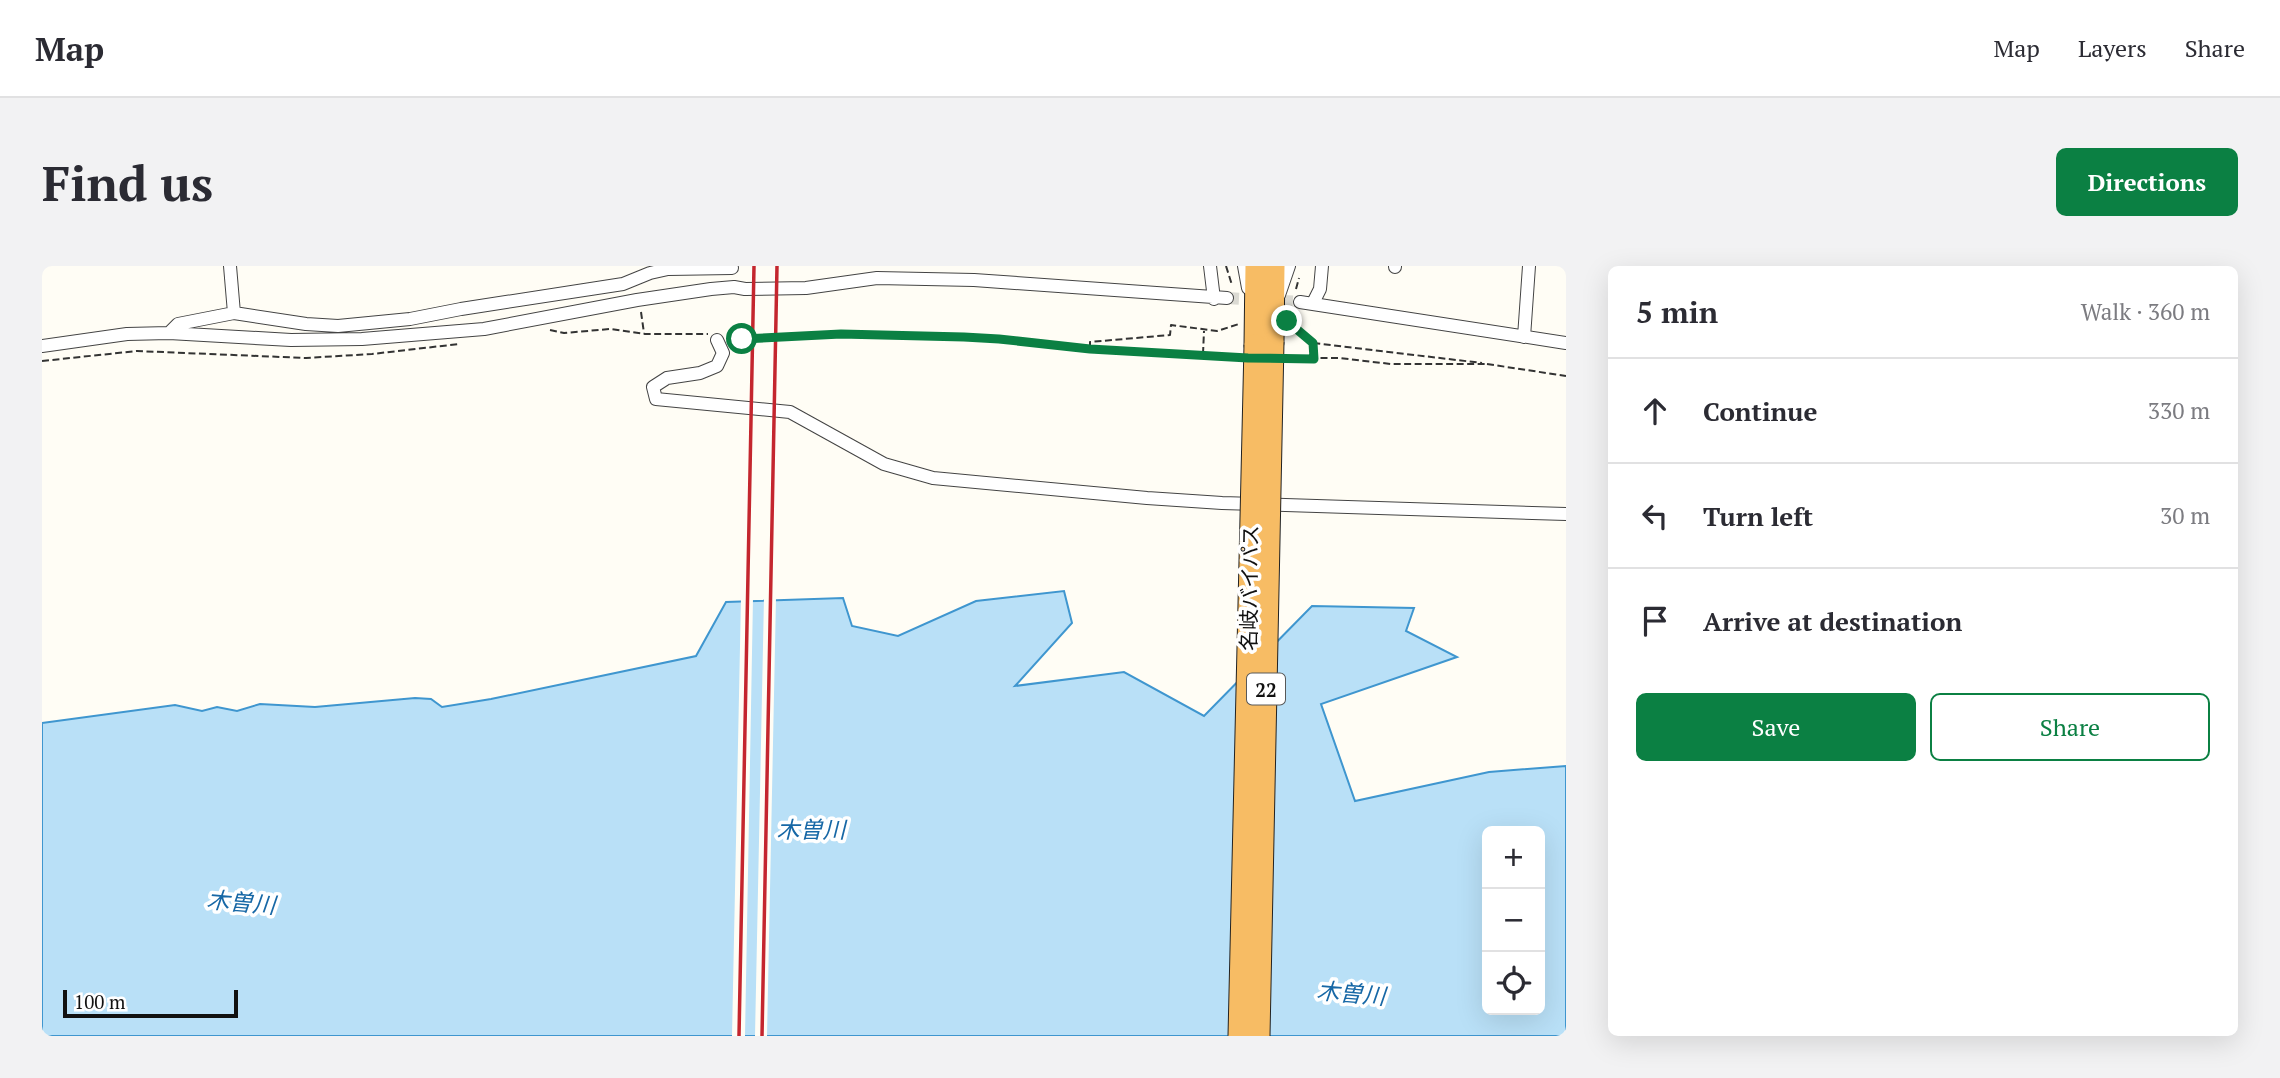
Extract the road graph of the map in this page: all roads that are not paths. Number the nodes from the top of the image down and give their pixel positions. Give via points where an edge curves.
1 (230, 266) edge
2 (1210, 266) edge
3 (1244, 266) edge
4 (1256, 266) edge
5 (1274, 266) edge
6 (1289, 266) edge
7 (1322, 266) edge
8 (1529, 266) edge
9 (732, 267) edge
10 (734, 287) junction
11 (234, 313) junction
12 (1280, 317) junction
13 (169, 332) junction
14 (1524, 337) junction
15 (717, 340) dead end
16 (1260, 342) junction
17 (1566, 343) edge
18 (42, 346) edge
19 (1566, 514) edge
20 (1239, 1036) edge
21 (1259, 1036) edge

1 - 11 street
2 - 10 street via 1220,299 960,280 877,278 806,288
3 - 16 street
4 - 16 highway, 名岐バイパス / 22
5 - 12 highway, 名岐バイパス / 22
6 - 12 street
7 - 14 street via 1320,289 1306,302
8 - 14 street
9 - 10 street
9 - 11 street via 668,269 623,284 350,325 306,324
10 - 13 street via 484,329 362,339
11 - 13 street via 178,324
12 - 16 highway, 名岐バイパス / 22
13 - 18 street
14 - 17 street
15 - 19 street via 723,353 717,366 667,378 653,387 656,399 790,412 884,464 933,478 1210,502
16 - 20 highway, 名岐バイパス / 22, bridge
16 - 21 highway, 名岐バイパス / 22, bridge

